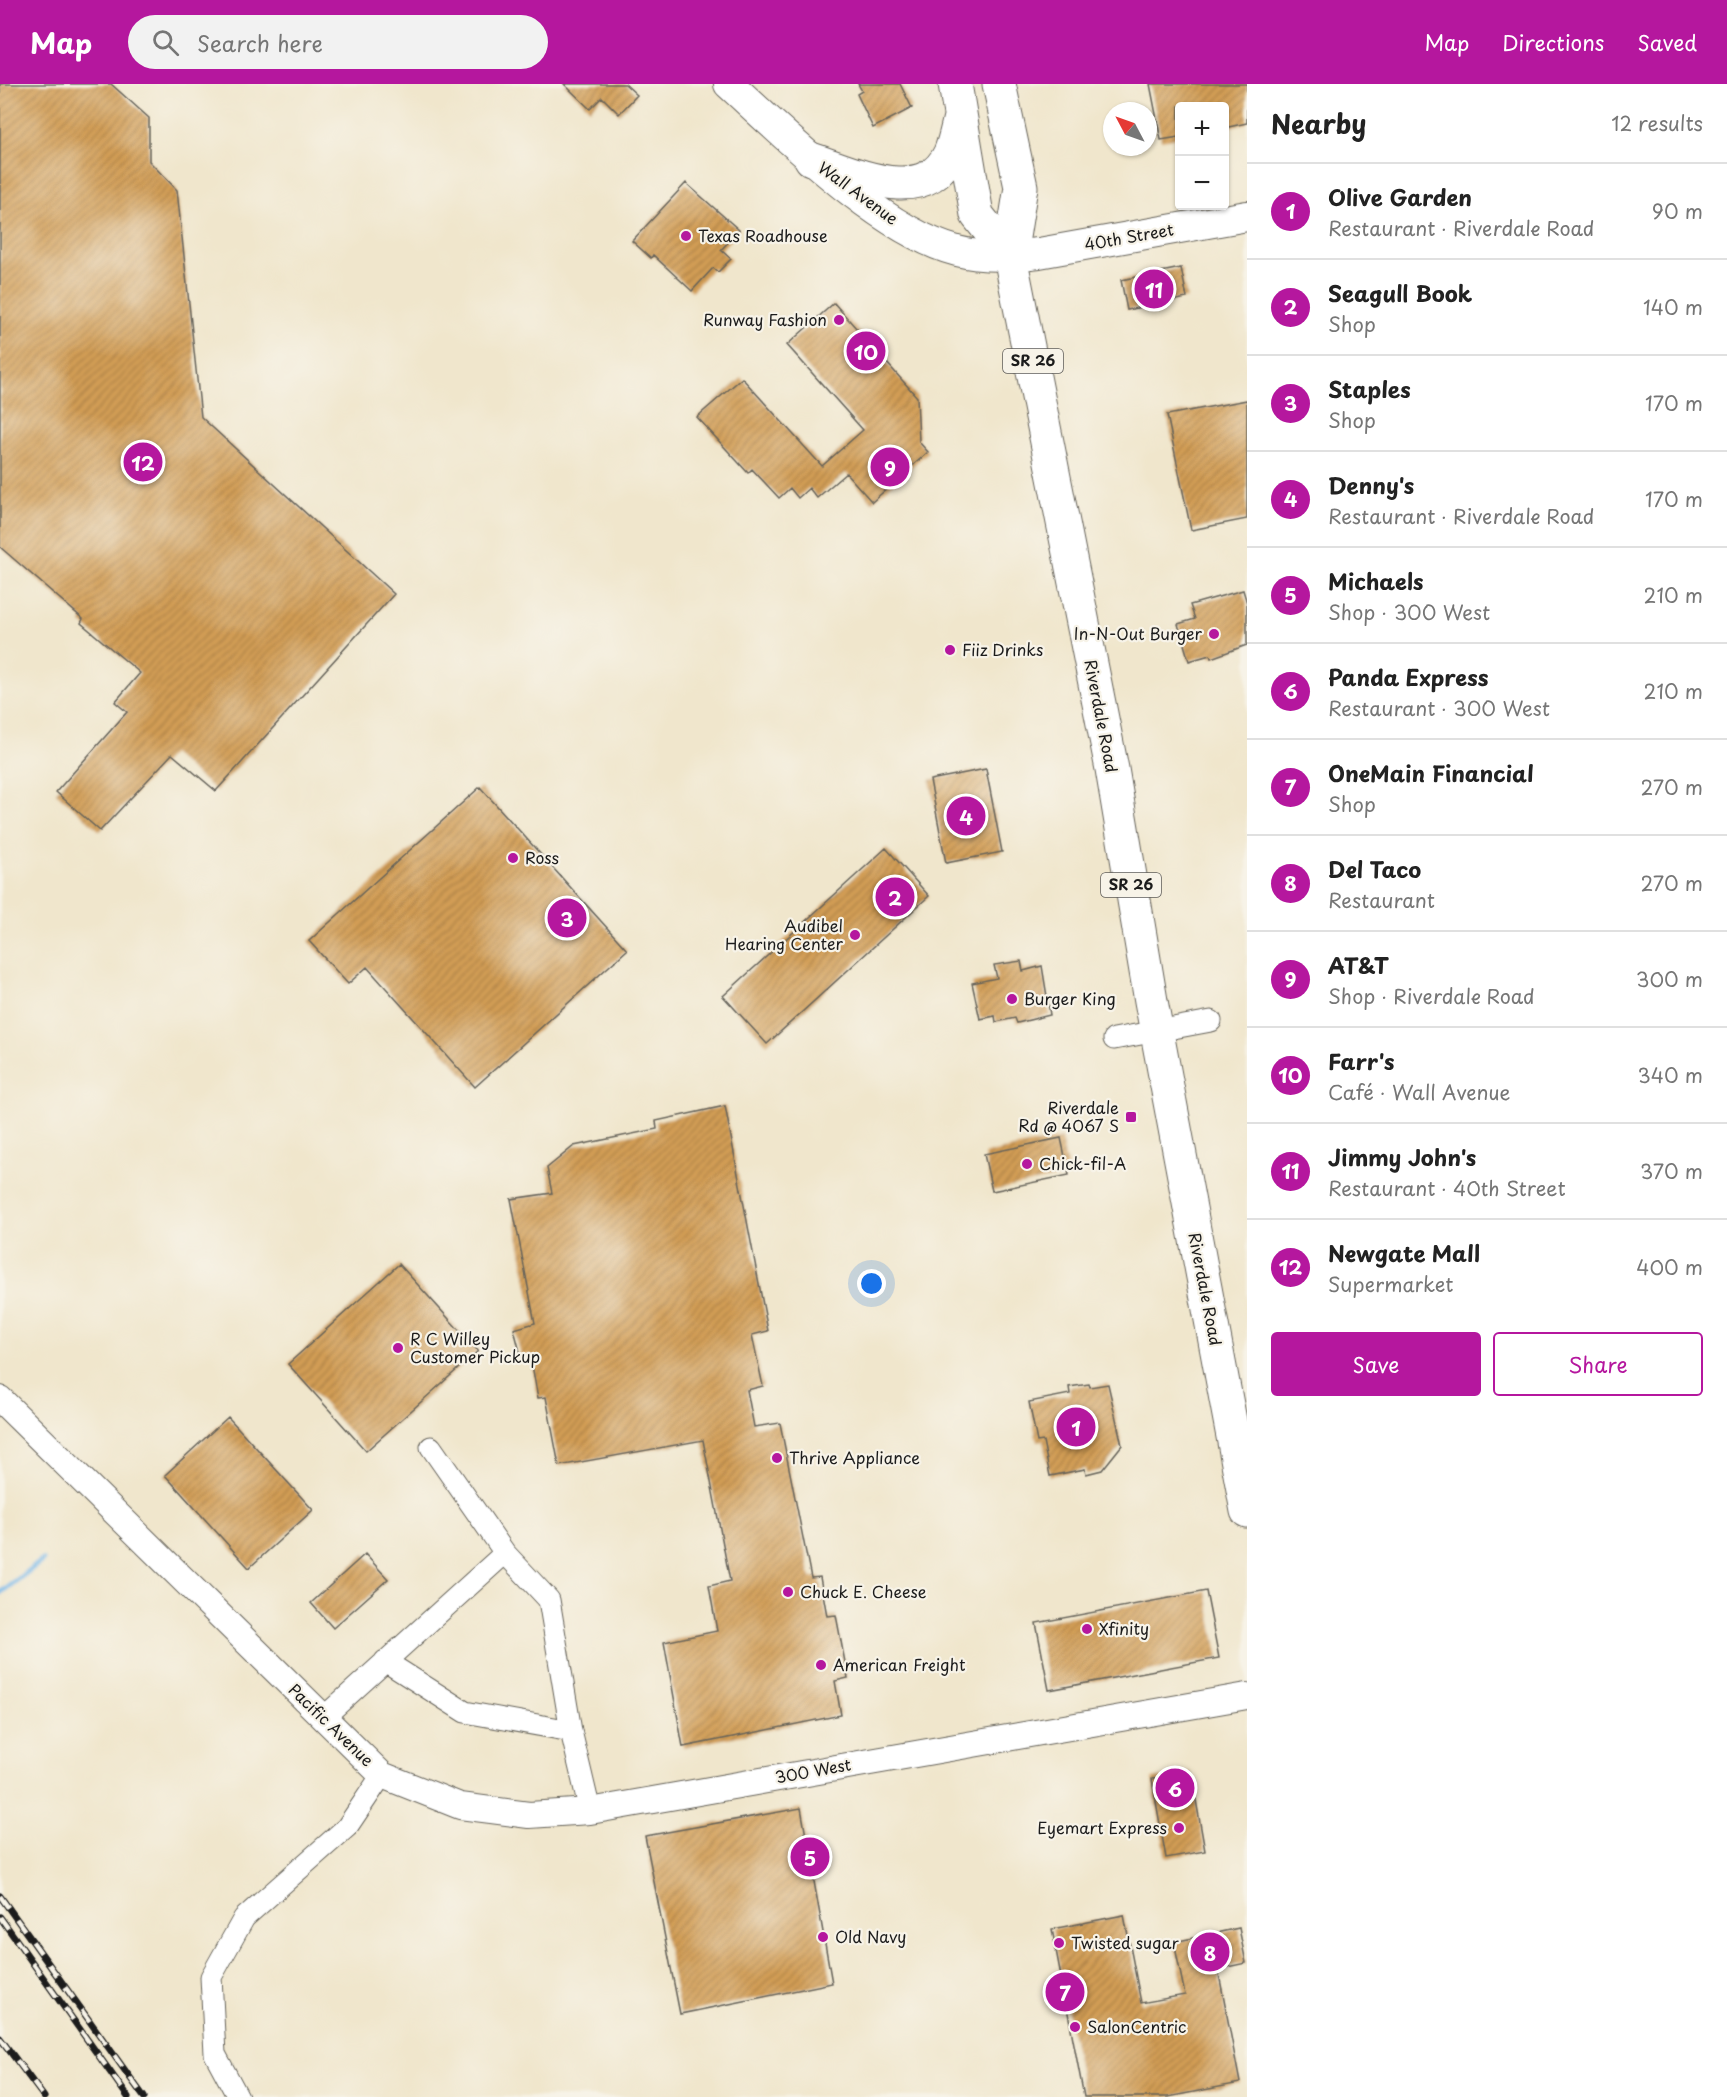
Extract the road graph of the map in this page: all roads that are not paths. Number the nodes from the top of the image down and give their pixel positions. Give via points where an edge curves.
1 (729, 84) edge
2 (955, 84) edge
3 (999, 84) edge
4 (960, 117) junction
5 (811, 159) junction
6 (1247, 216) edge
7 (1010, 256) junction
8 (1154, 1016) junction
9 (1211, 1021) dead end
10 (1114, 1039) dead end
11 (0, 1399) edge
12 (431, 1447) dead end
13 (1247, 1511) edge
14 (505, 1553) junction
15 (386, 1661) junction
16 (1247, 1696) edge
17 (323, 1718) junction
18 (571, 1731) junction
19 (382, 1775) junction
20 (590, 1811) junction
21 (238, 2097) edge

1 - 5 main road, Wall Avenue
2 - 4 main road, SR 26
3 - 7 main road, SR 26 via 1020,187
4 - 5 main road via 950,153 920,180 900,184 876,180
4 - 7 main road, SR 26 via 977,215
5 - 7 main road, Wall Avenue via 885,215 939,245 978,255
6 - 7 main road, 40th Street
7 - 8 main road, Riverdale Road / SR 26 via 1112,769
8 - 9 street
8 - 10 street
8 - 13 main road, Riverdale Road / SR 26
11 - 17 street, Pacific Avenue
12 - 14 street
14 - 15 street
14 - 18 street via 549,1600
15 - 17 street
15 - 18 street via 465,1712
16 - 20 street, 300 West
17 - 19 street, Pacific Avenue
18 - 20 street
19 - 20 street, 300 West via 460,1806 530,1815
19 - 21 street, Pacific Avenue via 347,1827 244,1918 211,1977 215,2054

